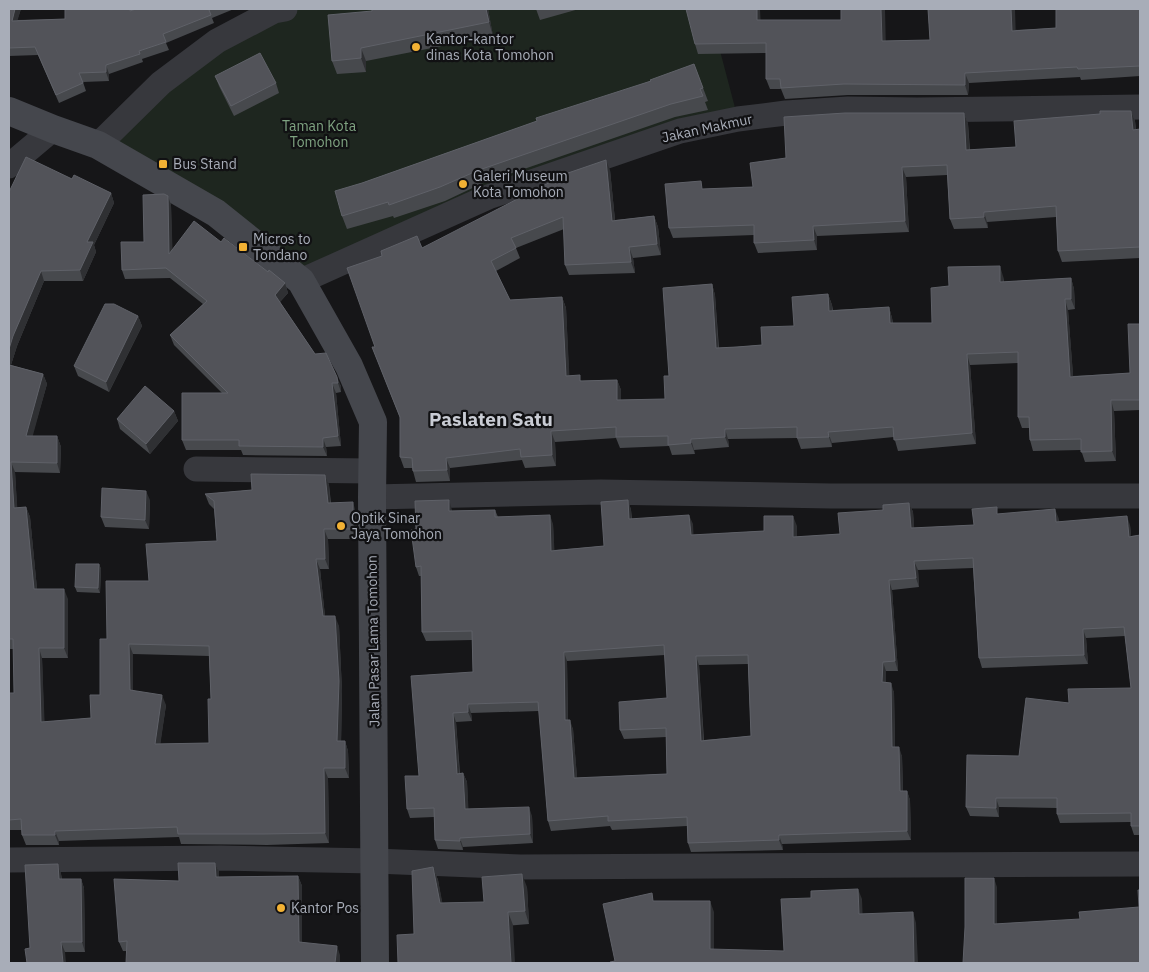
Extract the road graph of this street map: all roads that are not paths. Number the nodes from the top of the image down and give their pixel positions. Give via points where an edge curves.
1 (277, 10) edge
2 (1140, 107) edge
3 (9, 111) edge
4 (53, 129) junction
5 (98, 145) junction
6 (9, 166) edge
7 (301, 281) junction
8 (196, 469) dead end
9 (372, 484) junction
10 (1140, 496) edge
11 (9, 860) edge
12 (375, 861) junction
13 (1140, 864) edge
14 (375, 963) edge

1 - 5 street via 218,41 168,78
2 - 7 street, Jakan Makmur via 848,109 786,113 680,131 488,197
3 - 4 street, Jalan Pasar Lama Tomohon
4 - 5 street, Jalan Pasar Lama Tomohon
4 - 6 street
5 - 7 street, Jalan Pasar Lama Tomohon via 216,213
7 - 9 street, Jalan Pasar Lama Tomohon via 349,366 373,422
8 - 9 street
9 - 10 street via 831,496
9 - 12 street, Jalan Pasar Lama Tomohon
11 - 12 street via 221,858
12 - 13 street via 520,868
12 - 14 street, Jalan Pasar Lama Tomohon

